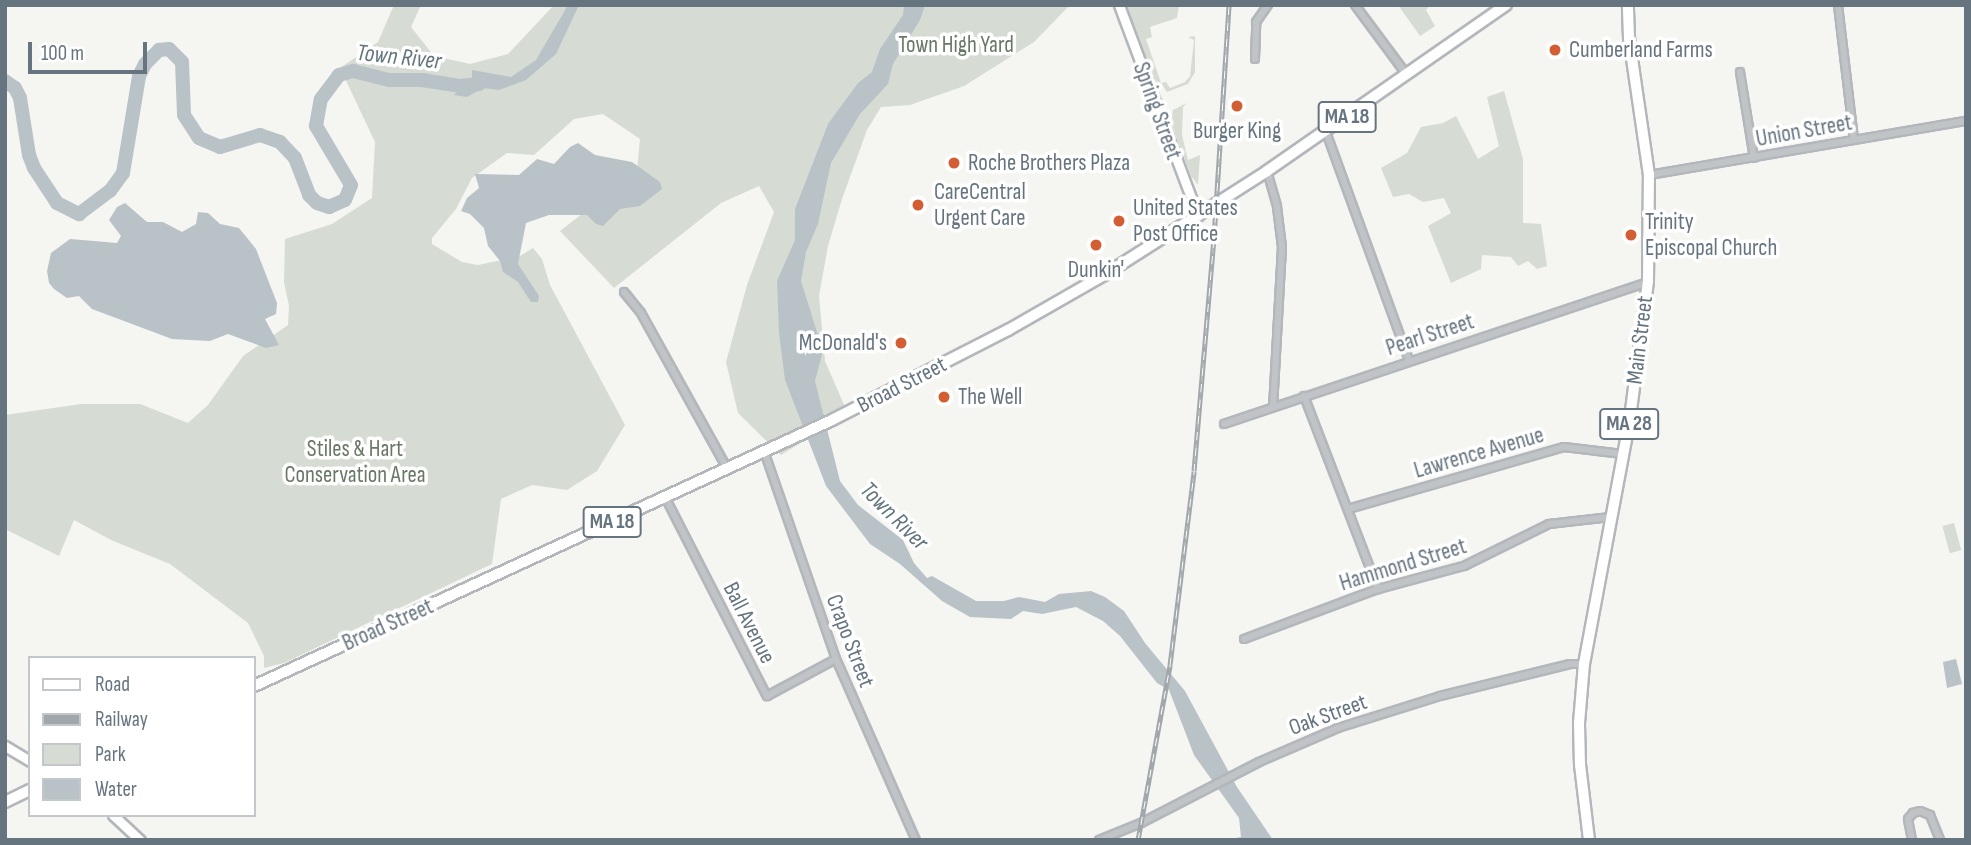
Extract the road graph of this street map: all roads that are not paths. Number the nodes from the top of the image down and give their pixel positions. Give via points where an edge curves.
1 (1119, 5) edge
2 (1268, 5) edge
3 (1355, 5) edge
4 (1506, 5) edge
5 (1628, 5) edge
6 (1838, 5) edge
7 (1255, 59) dead end
8 (1740, 72) dead end
9 (1407, 75) junction
10 (1966, 121) edge
11 (1326, 132) junction
12 (1854, 139) junction
13 (1754, 158) junction
14 (1267, 171) junction
15 (1649, 175) junction
16 (1198, 216) junction
17 (1648, 282) junction
18 (624, 292) dead end
19 (1409, 360) junction
20 (1304, 396) junction
21 (1273, 407) junction
22 (1224, 424) dead end
23 (764, 450) junction
24 (1623, 454) junction
25 (727, 468) junction
26 (665, 497) junction
27 (1348, 509) junction
28 (1611, 517) junction
29 (1378, 589) junction
30 (1244, 639) dead end
31 (836, 659) junction
32 (1584, 664) junction
33 (256, 685) edge
34 (5, 747) edge
35 (28, 760) edge
36 (28, 791) edge
37 (5, 802) edge
38 (115, 817) edge
39 (140, 840) edge
40 (916, 840) edge
41 (1099, 840) edge
42 (1589, 840) edge
43 (1912, 840) edge
44 (1940, 840) edge

1 - 16 street, Spring Street
2 - 7 street via 1255,22
3 - 9 street
4 - 9 main road, Broad Street / MA 18
5 - 15 main road, Main Street / MA 28
6 - 12 street
8 - 13 street
9 - 11 main road, Broad Street / MA 18
10 - 12 street, Union Street
11 - 14 main road, Broad Street / MA 18
11 - 19 street
12 - 13 street, Union Street
13 - 15 street, Union Street
14 - 16 main road, Broad Street / MA 18
14 - 21 street via 1282,247
15 - 17 main road, Main Street / MA 28
16 - 23 main road, Broad Street / MA 18 via 1024,321
17 - 19 street, Pearl Street
17 - 24 main road, Main Street / MA 28
18 - 25 street via 641,313
19 - 20 street, Pearl Street
20 - 21 street, Pearl Street
20 - 27 street
21 - 22 street, Pearl Street
23 - 25 main road, Broad Street / MA 18
23 - 31 street, Crapo Street
24 - 27 street, Lawrence Avenue via 1564,447
24 - 28 main road, Main Street / MA 28
25 - 26 main road, Broad Street / MA 18
26 - 31 street, Ball Avenue via 767,695
26 - 33 main road, Broad Street / MA 18
27 - 29 street
28 - 29 street, Hammond Street via 1549,524 1464,566
28 - 32 main road, Main Street / MA 28
29 - 30 street, Hammond Street
31 - 40 street, Crapo Street
32 - 41 street, Oak Street via 1440,696 1338,728
32 - 42 main road, Main Street / MA 28 via 1580,767
34 - 35 street
36 - 37 main road
38 - 39 street
43 - 44 street via 1907,822 1918,811 1930,816

